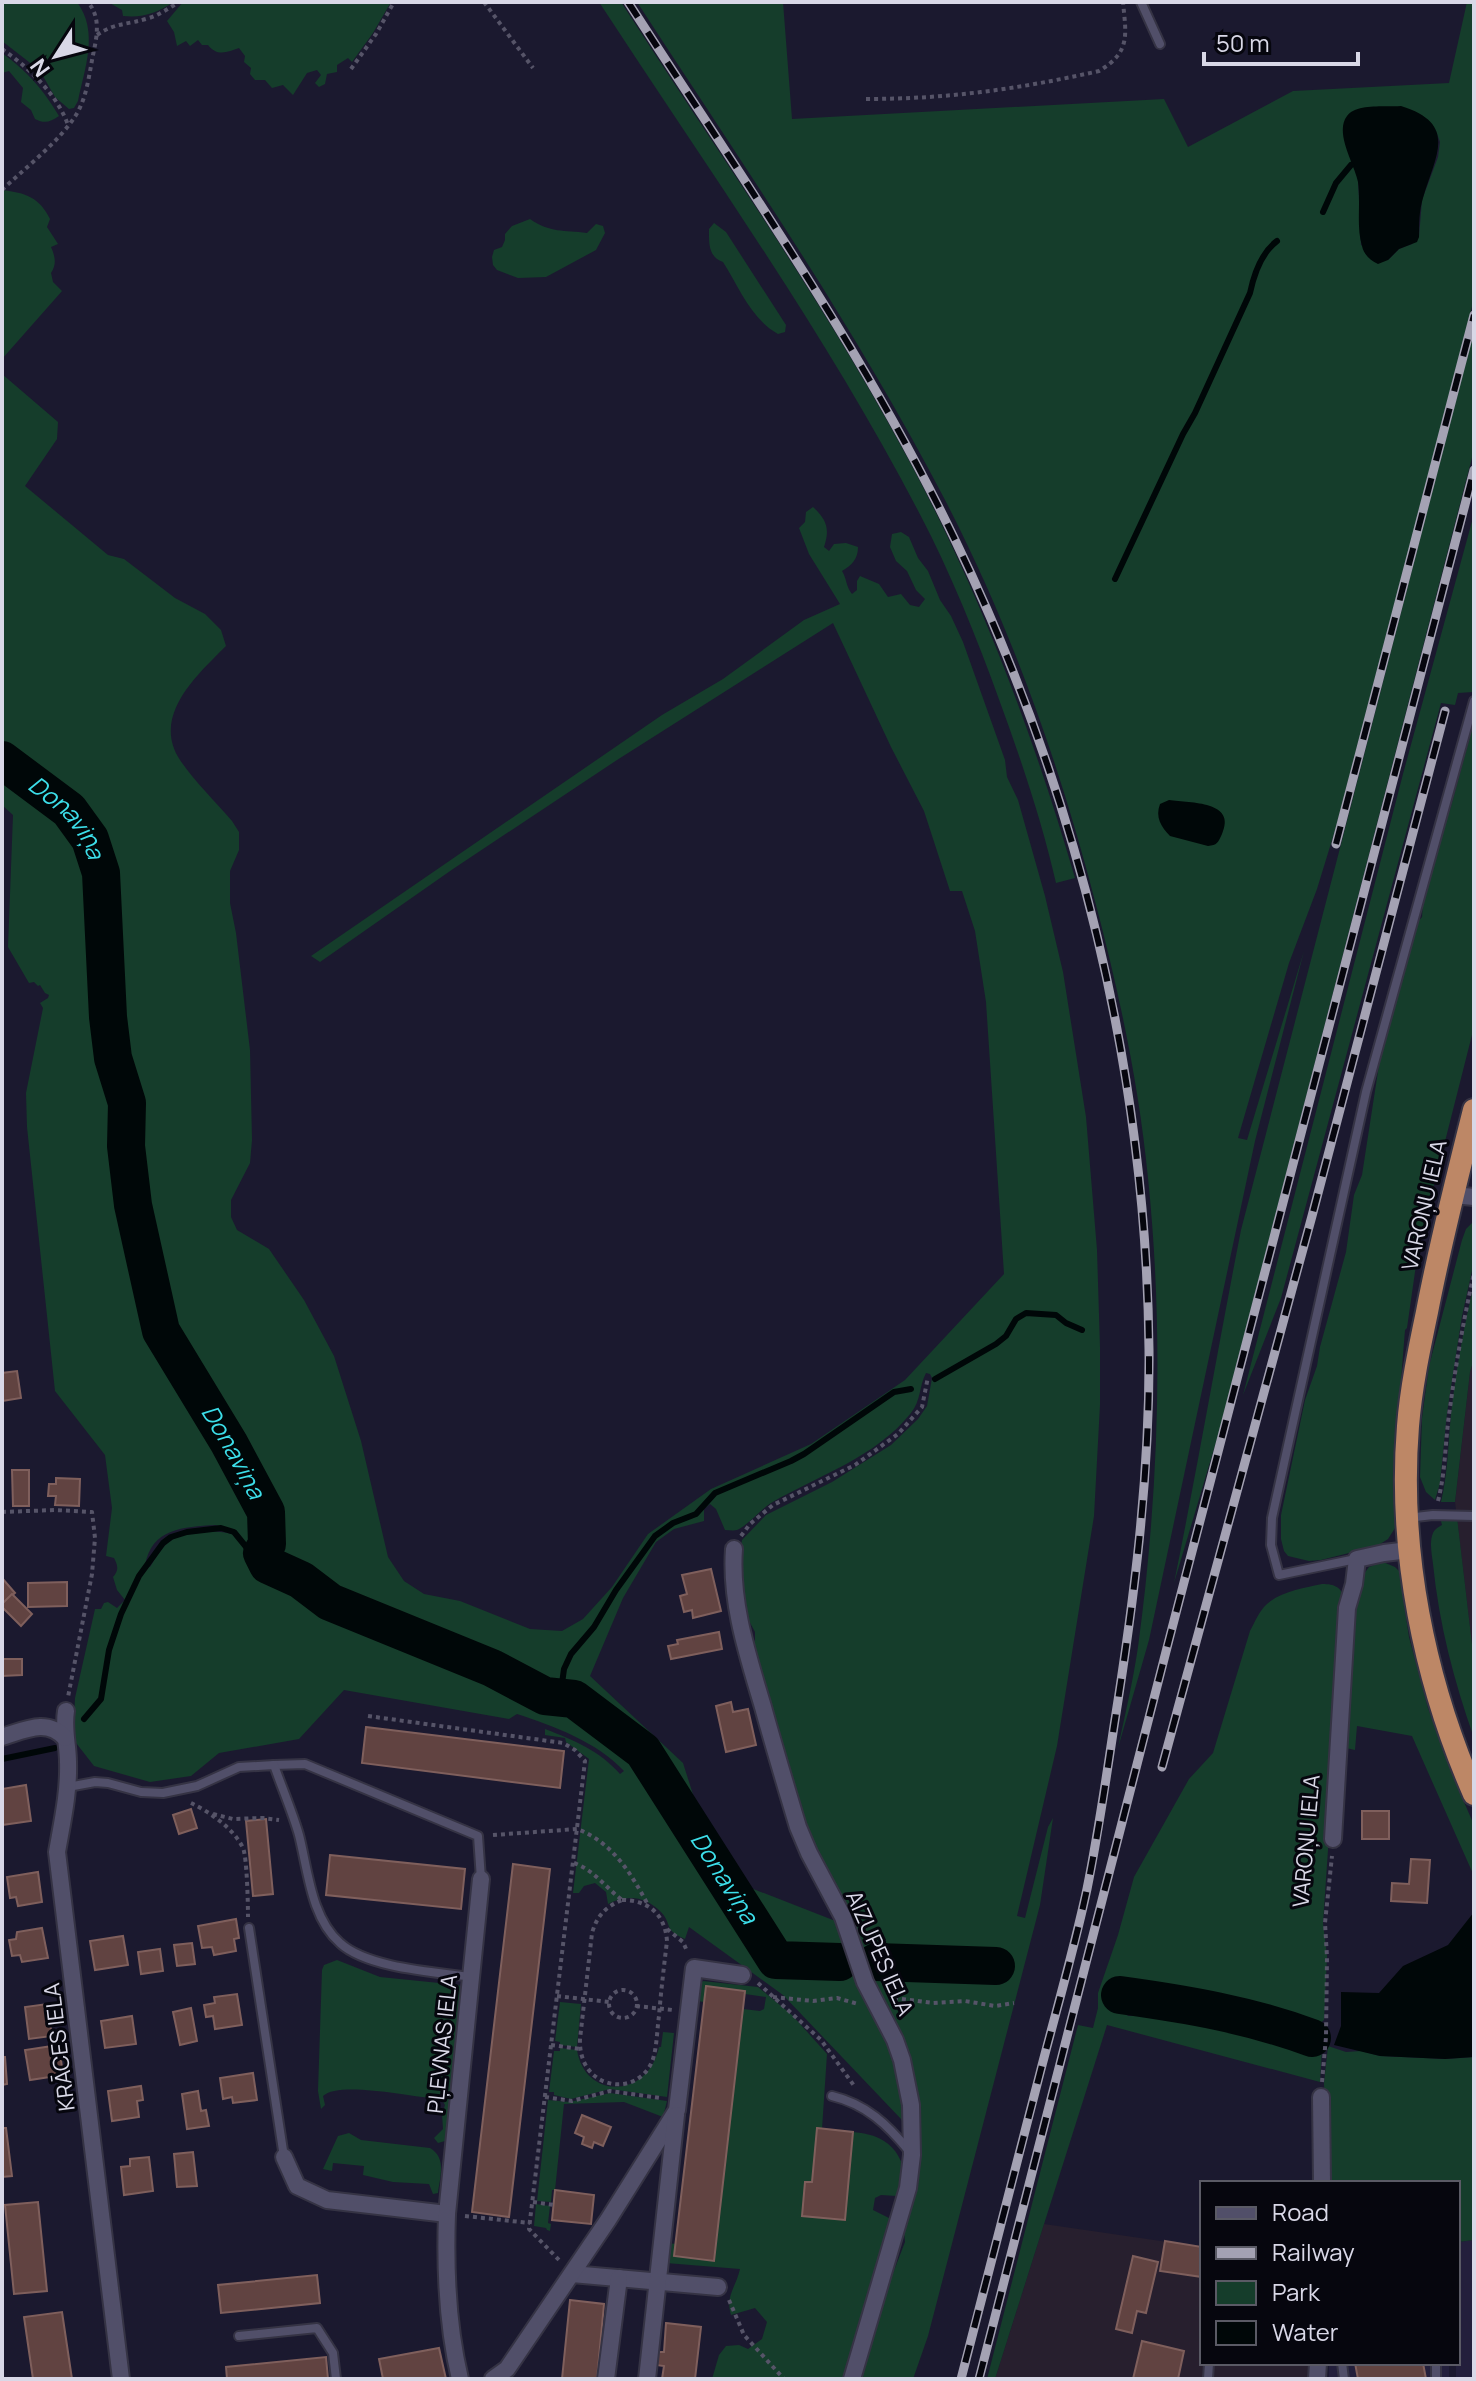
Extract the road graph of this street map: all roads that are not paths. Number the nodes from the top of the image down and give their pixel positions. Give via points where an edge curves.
1 (1141, 2) edge
2 (1160, 44) dead end
3 (1474, 701) edge
4 (1474, 1110) edge
5 (1464, 1196) edge
6 (1474, 1516) edge
7 (1407, 1518) junction
8 (734, 1549) road end
9 (1409, 1550) junction
10 (1357, 1559) junction
11 (66, 1711) road end
12 (2, 1737) edge
13 (65, 1738) junction
14 (274, 1765) junction
15 (68, 1787) junction
16 (1474, 1794) edge
17 (1333, 1839) road end
18 (481, 1879) joint
19 (249, 1928) road end
20 (742, 1975) road end
21 (471, 1977) junction
22 (832, 2096) dead end
23 (1321, 2097) road end
24 (678, 2105) junction
25 (912, 2155) junction
26 (284, 2157) joint
27 (1322, 2181) edge
28 (447, 2214) junction
29 (572, 2274) junction
30 (619, 2278) junction
31 (657, 2281) junction
32 (718, 2287) road end
33 (239, 2336) dead end
34 (121, 2379) edge
35 (336, 2379) edge
36 (460, 2379) edge
37 (493, 2379) edge
38 (606, 2379) edge
39 (647, 2379) edge
40 (852, 2379) edge

1 - 2 lane
3 - 10 lane via 1366,1092 1272,1518 1271,1545 1279,1575
4 - 5 highway, VAROŅU IELA
5 - 7 highway, VAROŅU IELA via 1439,1251 1412,1390
6 - 7 lane
7 - 9 highway, VAROŅU IELA
8 - 25 street, AIZUPES IELA via 734,1592 753,1675 804,1841 843,1917 865,1982 902,2060 911,2105
9 - 10 street
9 - 16 highway, VAROŅU IELA via 1435,1681
10 - 17 street, VAROŅU IELA via 1347,1608
11 - 13 street, KRĀCES IELA
12 - 13 street via 40,1725
13 - 15 street, KRĀCES IELA
14 - 15 lane via 239,1767 197,1786 163,1793 95,1782
14 - 18 lane via 305,1764 478,1836
14 - 21 lane via 320,1914 341,1944 391,1965
15 - 34 street, KRĀCES IELA via 57,1852
18 - 21 street, PĻEVNAS IELA
19 - 26 lane
20 - 24 street via 694,1968
21 - 28 street, PĻEVNAS IELA
22 - 25 lane via 872,2112
23 - 27 street
24 - 29 street
24 - 31 street
25 - 40 street, AIZUPES IELA via 903,2212
26 - 28 street via 297,2186 327,2200
28 - 36 street, PĻEVNAS IELA via 445,2269
29 - 30 street
29 - 37 street via 507,2369
30 - 31 street
30 - 38 street
31 - 32 street
31 - 39 street
33 - 35 lane via 317,2328 333,2353

